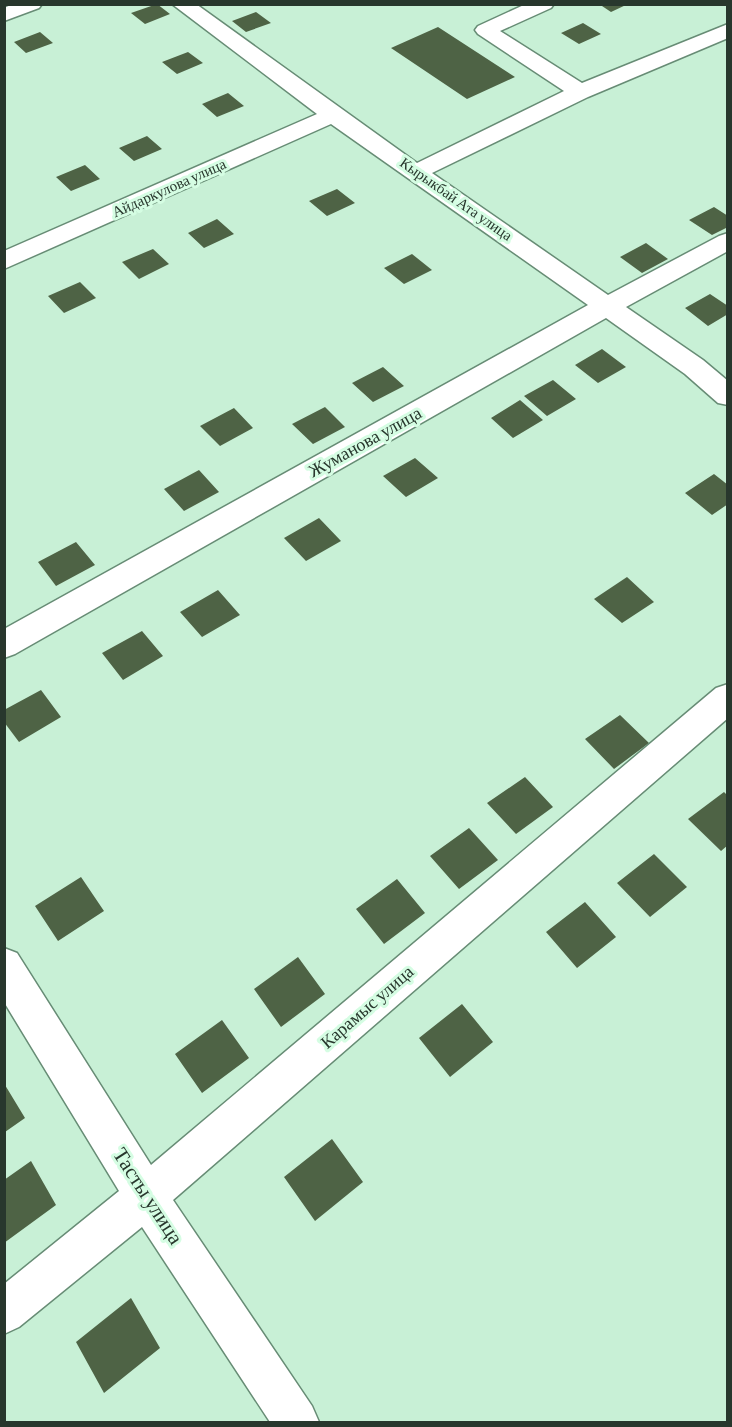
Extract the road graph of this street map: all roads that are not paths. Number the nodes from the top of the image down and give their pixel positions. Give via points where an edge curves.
1 (32, 4) edge
2 (182, 4) edge
3 (544, 4) edge
4 (4, 15) edge
5 (728, 30) edge
6 (580, 92) junction
7 (333, 115) junction
8 (417, 172) junction
9 (728, 241) edge
10 (4, 261) edge
11 (608, 306) junction
12 (728, 396) edge
13 (4, 645) edge
14 (728, 698) edge
15 (4, 966) edge
16 (146, 1196) junction
17 (4, 1312) edge
18 (297, 1422) edge

1 - 4 street
2 - 7 street, Кырыкбай Ата улица
3 - 6 street via 485,30
5 - 6 street
6 - 8 street
7 - 8 street, Кырыкбай Ата улица
7 - 10 street, Айдаркулова улица
8 - 11 street, Кырыкбай Ата улица
9 - 11 street, Жуманова улица
11 - 12 street, Кырыкбай Ата улица
11 - 13 street, Жуманова улица
14 - 16 street, Карамыс улица
15 - 16 street, Тасты улица
16 - 17 street, Карамыс улица
16 - 18 street, Тасты улица

